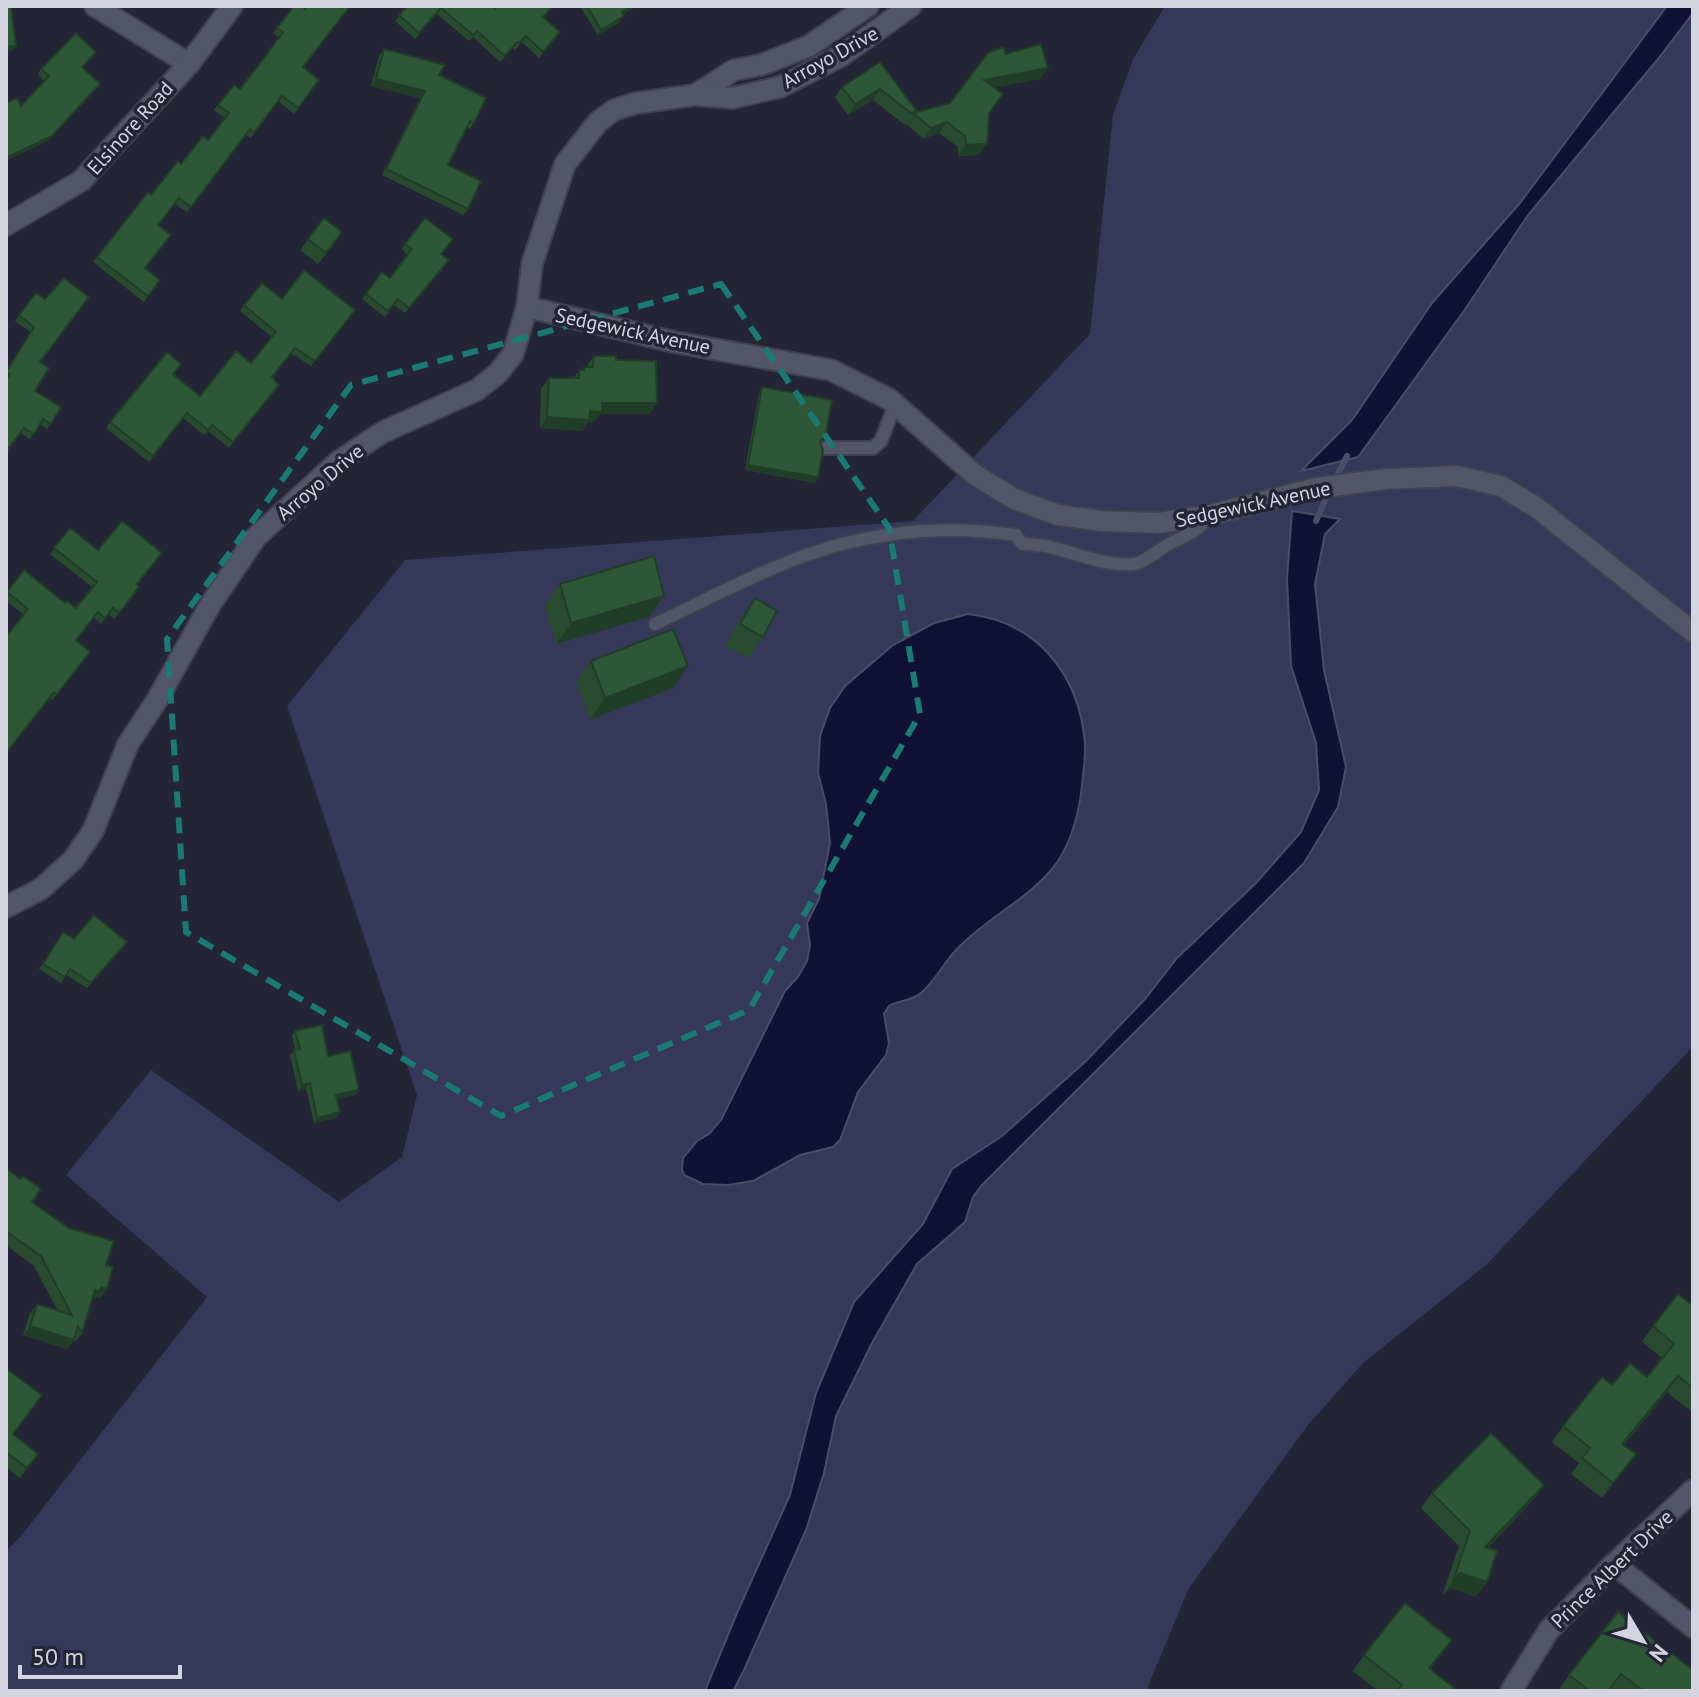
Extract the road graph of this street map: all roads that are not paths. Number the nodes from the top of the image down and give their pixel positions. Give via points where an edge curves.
1 (95, 6) edge
2 (232, 6) edge
3 (868, 6) edge
4 (911, 6) edge
5 (809, 46) junction
6 (189, 64) junction
7 (820, 66) junction
8 (695, 95) junction
9 (6, 225) edge
10 (527, 307) junction
11 (895, 405) junction
12 (825, 448) edge
13 (1210, 515) junction
14 (655, 624) dead end
15 (1693, 632) edge
16 (6, 907) edge
17 (1693, 1490) edge
18 (1614, 1564) junction
19 (1693, 1627) edge
20 (1511, 1691) edge

1 - 6 street
2 - 6 street, Elsinore Road
3 - 5 street, Arroyo Drive
4 - 7 street, Arroyo Drive
5 - 7 lane
5 - 8 street, Arroyo Drive via 734,70
6 - 9 street, Elsinore Road via 81,181
7 - 8 street, Arroyo Drive via 780,87 732,98
8 - 10 street, Arroyo Drive via 614,110 584,136 565,164 532,264
10 - 11 street, Sedgewick Avenue via 674,342 831,370
10 - 16 street, Arroyo Drive via 513,354 498,373 477,390 361,446 256,537 128,744 93,831 73,860 41,889
11 - 12 lane via 873,448
11 - 13 street, Sedgewick Avenue via 974,474 1014,499 1058,515 1159,523
13 - 14 lane via 1195,533 1135,564 1041,543 1022,544 1016,535 973,529 912,531 845,543 785,564
13 - 15 street, Sedgewick Avenue via 1317,488 1386,479 1457,476 1501,486 1537,508
17 - 18 street, Prince Albert Drive
18 - 19 street
18 - 20 street, Prince Albert Drive via 1549,1630

